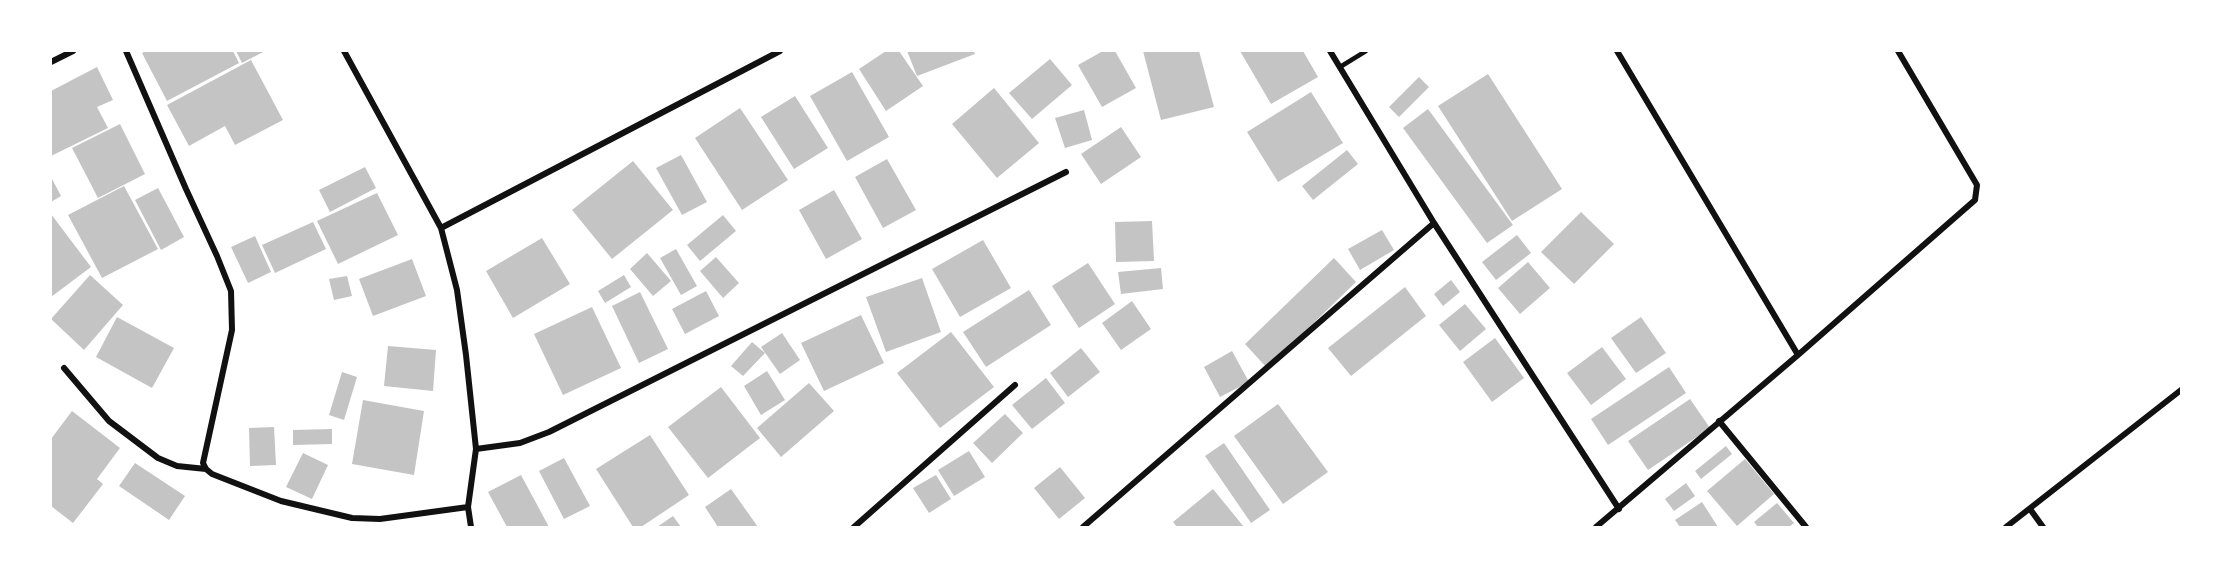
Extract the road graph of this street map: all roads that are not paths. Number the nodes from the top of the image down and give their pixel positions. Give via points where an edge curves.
1 (126, 51) edge
2 (344, 51) edge
3 (780, 51) edge
4 (1330, 51) edge
5 (1366, 51) edge
6 (1617, 51) edge
7 (1898, 51) edge
8 (70, 52) edge
9 (51, 62) edge
10 (1340, 67) junction
11 (1066, 172) dead end
12 (1434, 222) junction
13 (441, 228) junction
14 (1798, 355) junction
15 (64, 368) dead end
16 (1015, 386) dead end
17 (2181, 390) edge
18 (1719, 421) junction
19 (476, 449) junction
20 (206, 469) junction
21 (468, 507) junction
22 (1619, 508) junction
23 (2030, 509) junction
24 (471, 527) edge
25 (854, 527) edge
26 (1083, 527) edge
27 (1596, 527) edge
28 (1806, 527) edge
29 (2006, 527) edge
30 (2043, 527) edge

1 - 20 street via 231,291 232,330 203,463
2 - 13 street
3 - 13 street
4 - 10 street
5 - 10 lane
6 - 14 street
7 - 14 street via 1977,185 1977,196
8 - 9 street
10 - 12 street
11 - 19 street via 549,432 520,443
12 - 22 street
12 - 26 street
13 - 19 street via 457,290
14 - 18 street
15 - 20 street via 109,421 158,458 177,466
16 - 25 street
17 - 23 street
18 - 22 street
18 - 28 street
19 - 21 street
20 - 21 street via 281,501 352,518 380,519
21 - 24 street
22 - 27 street
23 - 29 street
23 - 30 street

